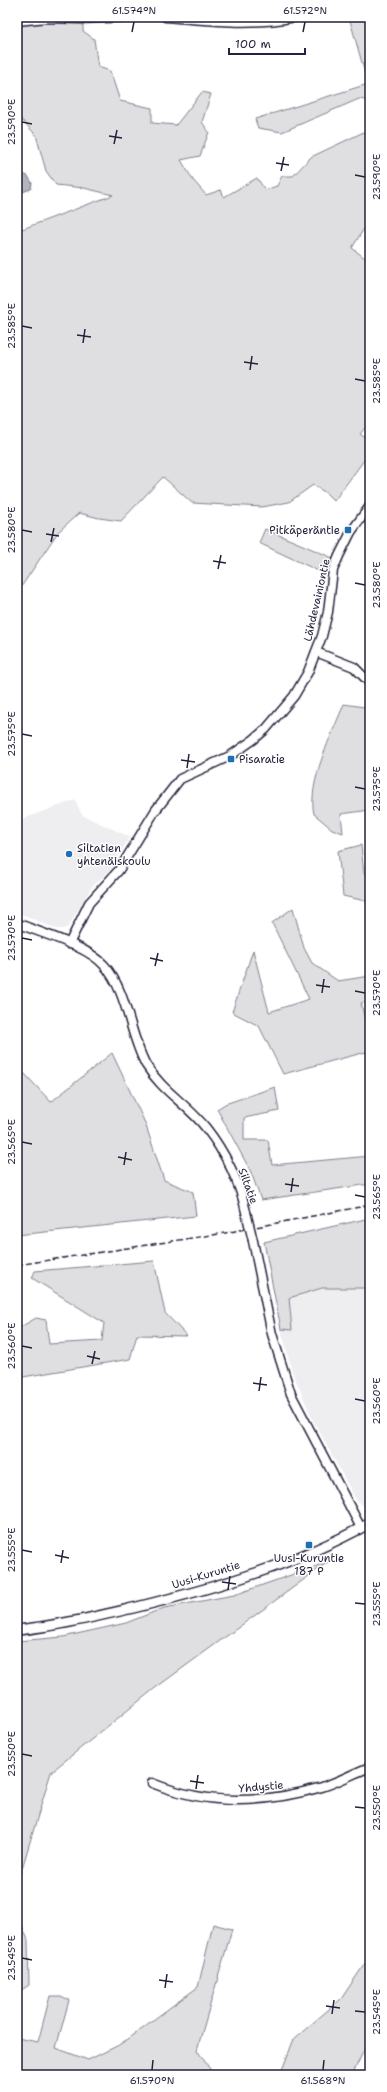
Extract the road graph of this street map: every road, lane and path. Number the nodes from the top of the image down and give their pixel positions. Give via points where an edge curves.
1 (129, 17) edge
2 (166, 17) edge
3 (295, 17) edge
4 (17, 22) edge
5 (370, 506) edge
6 (316, 652) junction
7 (370, 683) edge
8 (17, 923) edge
9 (69, 944) junction
10 (370, 1523) edge
11 (361, 1528) junction
12 (17, 1630) edge
13 (370, 1767) edge
14 (152, 1783) dead end

1 - 4 street via 47,18
2 - 3 street via 270,22
5 - 6 street, Lähdevainiontie via 344,545 333,570 328,612
6 - 7 street via 354,667
6 - 9 street, Lähdevainiontie via 298,690 260,735 230,756 180,779 155,811 119,870 89,903
8 - 9 street, Siltatie
9 - 11 street, Siltatie, bridge via 80,948 104,965 118,988 146,1065 160,1085 206,1128 235,1176 253,1241 274,1341 291,1394
10 - 11 main road, Uusi-Kuruntie
11 - 12 main road, Uusi-Kuruntie via 321,1548 206,1589 53,1627
13 - 14 street, Yhdystie via 323,1787 261,1800 224,1800 189,1795

